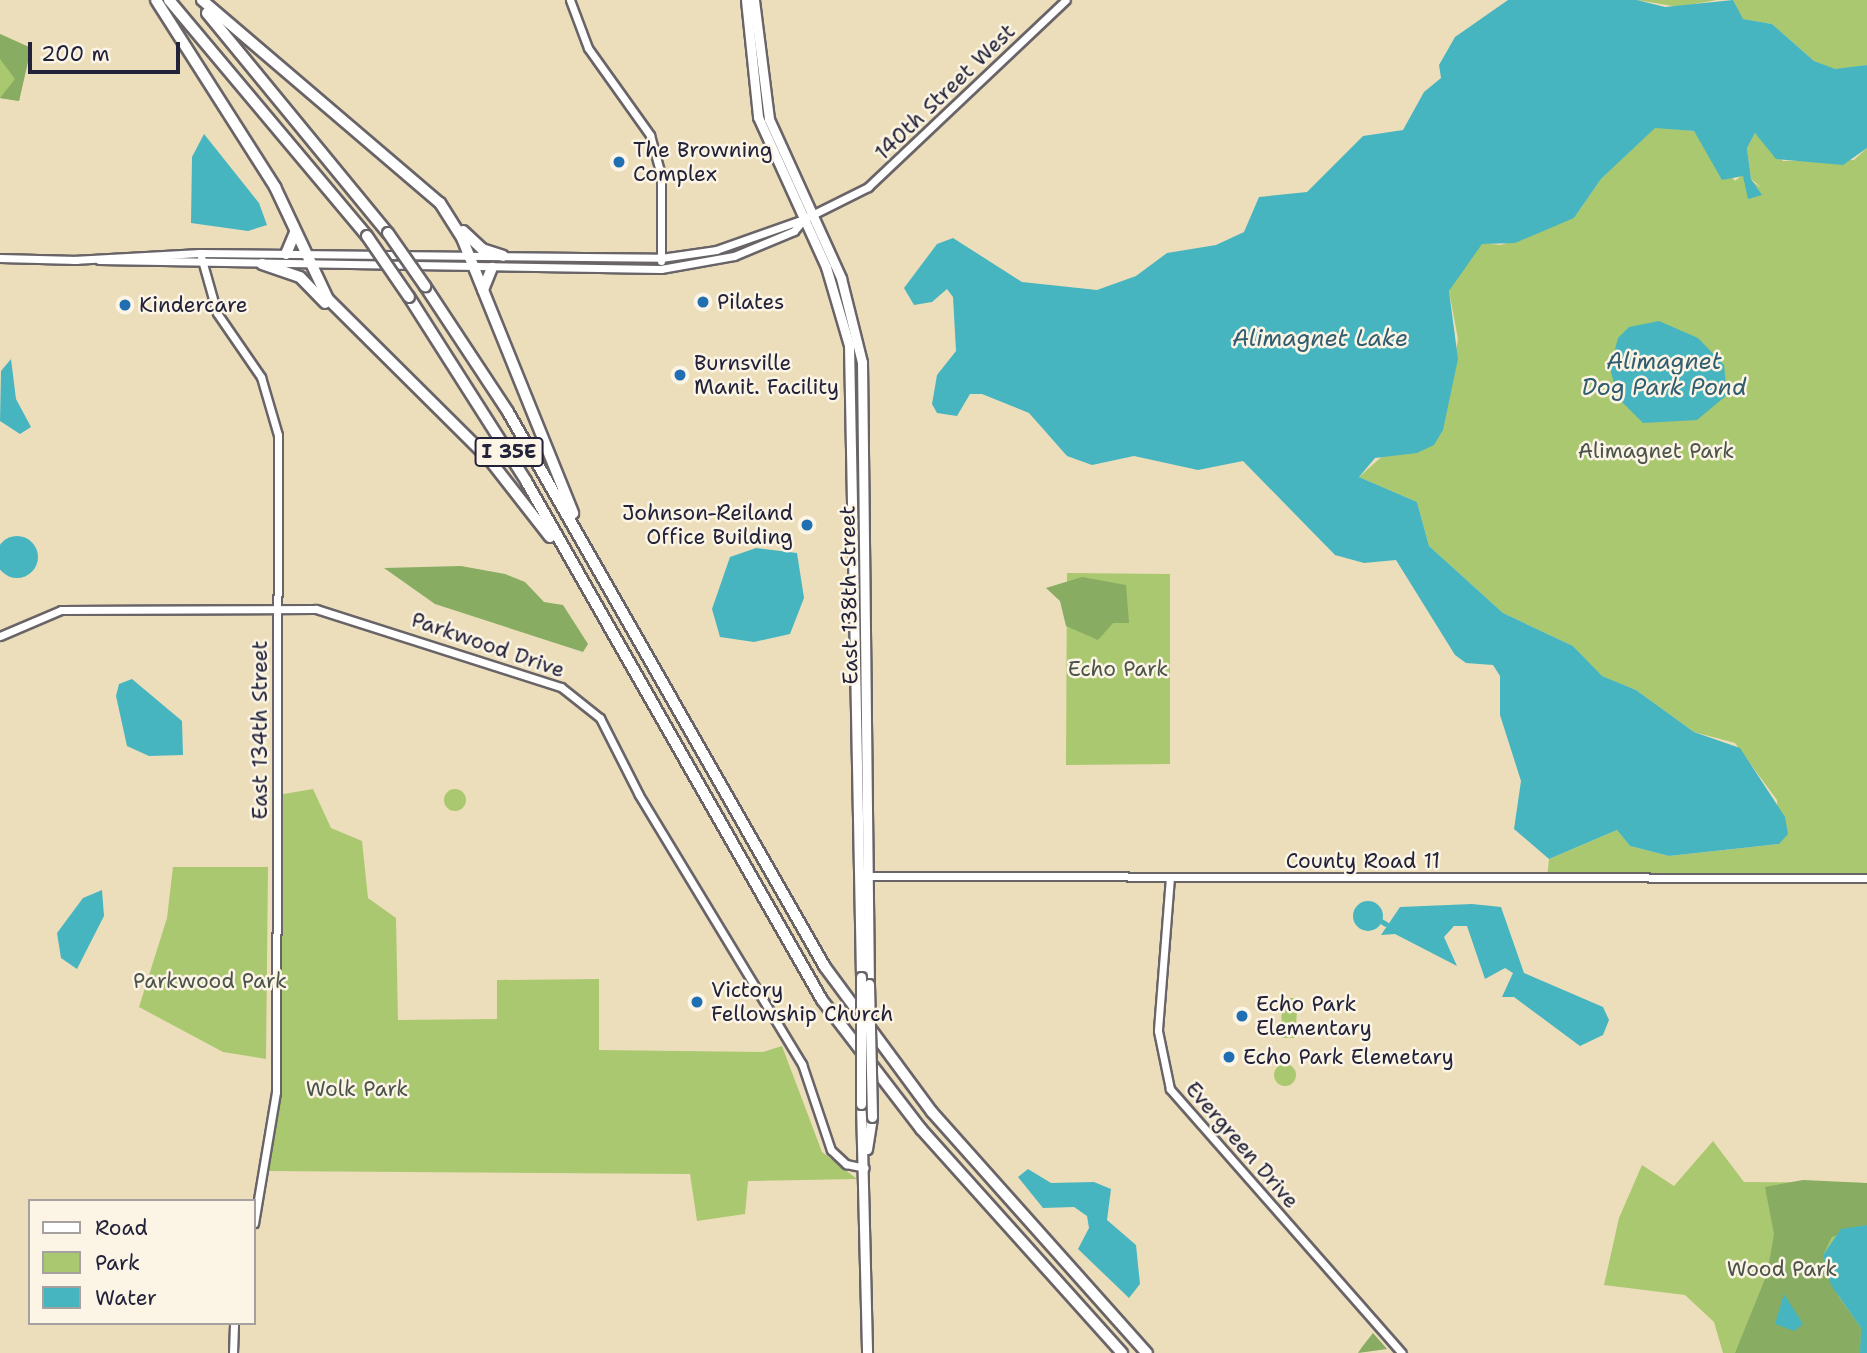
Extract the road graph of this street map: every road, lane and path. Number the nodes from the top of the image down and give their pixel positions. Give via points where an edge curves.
1 (156, 0) edge
2 (169, 0) edge
3 (195, 0) edge
4 (202, 0) edge
5 (570, 0) edge
6 (746, 0) edge
7 (754, 0) edge
8 (1066, 0) edge
9 (282, 201) junction
10 (440, 203) junction
11 (808, 217) junction
12 (200, 253) junction
13 (286, 254) junction
14 (305, 254) junction
15 (468, 256) junction
16 (503, 256) junction
17 (0, 258) edge
18 (661, 258) junction
19 (74, 260) junction
20 (200, 263) junction
21 (262, 264) junction
22 (311, 266) junction
23 (472, 268) junction
24 (492, 268) junction
25 (661, 269) junction
26 (337, 310) junction
27 (491, 316) junction
28 (600, 571) junction
29 (278, 608) junction
30 (600, 613) junction
31 (0, 636) edge
32 (859, 876) junction
33 (872, 876) junction
34 (1170, 877) junction
35 (1867, 878) edge
36 (865, 1168) junction
37 (256, 1211) edge
38 (234, 1325) edge
39 (233, 1353) edge
40 (867, 1353) edge
41 (1122, 1353) edge
42 (1147, 1353) edge
43 (1402, 1353) edge

1 - 9 highway
2 - 30 highway, I 35E, bridge via 367,236 476,397
3 - 28 highway, I 35E, bridge via 388,233
4 - 10 highway
5 - 18 street via 588,48 650,135 661,175
6 - 11 main road via 758,117
7 - 11 main road via 769,119
8 - 11 street, 140th Street West via 905,159
9 - 13 highway via 296,240
9 - 14 highway
10 - 15 highway
10 - 16 highway via 474,244
11 - 18 street via 716,250
11 - 25 street via 794,231 726,259
11 - 32 main road, East 138th Street via 839,303 852,376
11 - 33 main road, East 138th Street via 845,288 862,362
12 - 13 street
12 - 19 street
12 - 20 street, East 134th Street
13 - 14 street
14 - 15 street
14 - 22 highway
15 - 16 street
15 - 23 highway
16 - 18 street
17 - 19 street
18 - 25 street
19 - 20 street
20 - 21 street
20 - 29 street, East 134th Street via 217,313 261,377 275,411
21 - 22 street
21 - 26 highway via 299,277
22 - 23 street
22 - 26 highway
23 - 24 street
23 - 27 highway
24 - 25 street
24 - 27 highway via 482,283
26 - 30 highway via 489,459
27 - 28 highway
28 - 42 highway, I 35E via 782,897 878,1045
29 - 31 street, Parkwood Drive via 61,610
29 - 36 street, Parkwood Drive via 349,615 546,681 600,718 639,795 802,1064 831,1150 846,1164
29 - 37 street, East 134th Street via 275,1092
30 - 41 highway, I 35E via 822,1000 921,1129
32 - 33 street, County Road 11
32 - 36 main road, East 138th Street, bridge via 860,1104
33 - 34 street, County Road 11
33 - 36 main road, East 138th Street, bridge via 872,1117
34 - 35 street, County Road 11
34 - 43 street, Evergreen Drive via 1158,1031 1170,1089
36 - 40 main road
38 - 39 street

